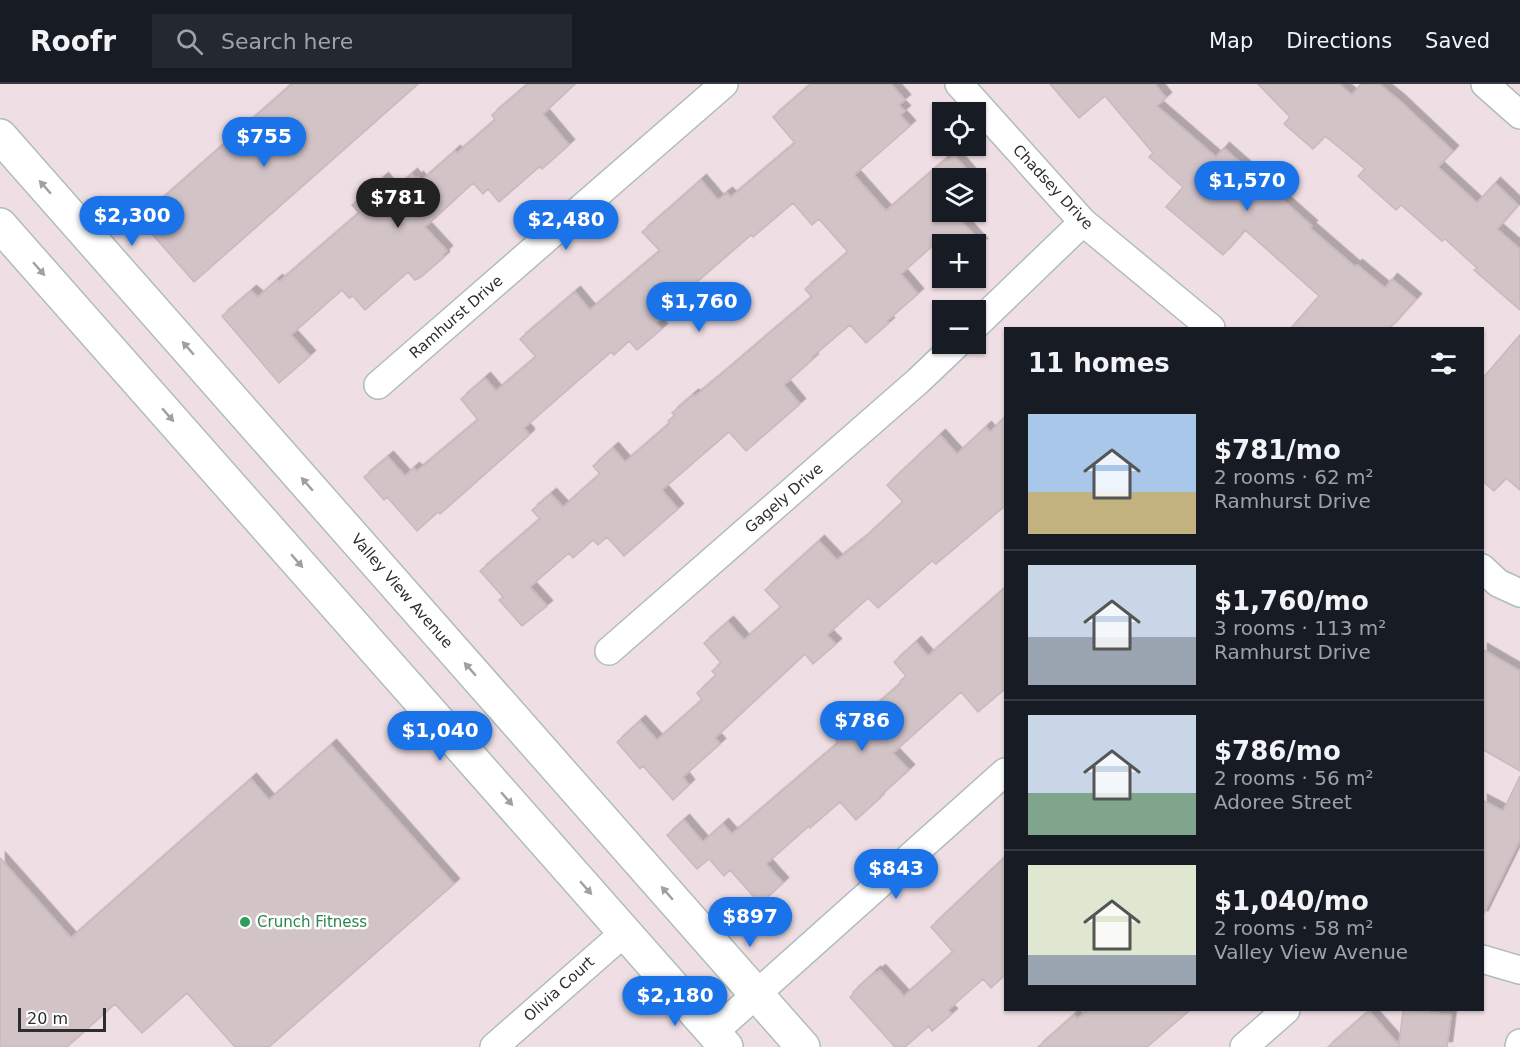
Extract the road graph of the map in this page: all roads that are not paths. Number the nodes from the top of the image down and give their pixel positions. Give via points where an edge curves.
1 (724, 84) edge
2 (959, 84) edge
3 (1485, 84) edge
4 (1520, 115) edge
5 (0, 136) edge
6 (1083, 222) junction
7 (0, 225) edge
8 (986, 315) edge
9 (1210, 327) edge
10 (946, 354) edge
11 (378, 385) dead end
12 (1484, 570) edge
13 (1520, 593) edge
14 (609, 651) dead end
15 (1004, 773) edge
16 (625, 932) junction
17 (1484, 960) edge
18 (1520, 970) edge
19 (757, 994) junction
20 (1286, 1011) edge
21 (720, 1040) edge
22 (494, 1047) edge
23 (803, 1047) edge
24 (1244, 1047) edge

1 - 11 street, Ramhurst Drive
2 - 6 street, Chadsey Drive
3 - 4 street
19 -> 5 main road, Valley View Avenue
6 - 8 street
6 - 9 street, Chadsey Drive
7 -> 16 main road
10 - 14 street, Gagely Drive
12 - 13 street via 1498,583
15 - 19 street
16 - 21 main road
16 - 22 street, Olivia Court
17 - 18 street
19 - 21 street
19 - 23 main road, Valley View Avenue
20 - 24 street

